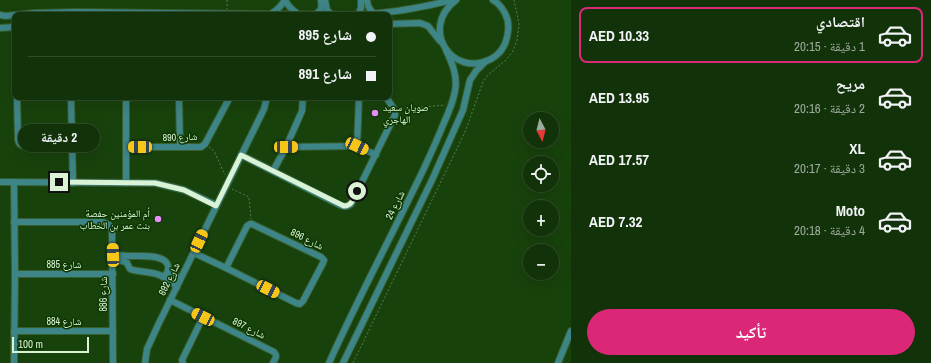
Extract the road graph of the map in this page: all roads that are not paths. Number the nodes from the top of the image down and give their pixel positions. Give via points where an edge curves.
1 (285, 0) edge
2 (321, 0) edge
3 (325, 0) edge
4 (361, 0) edge
5 (367, 0) edge
6 (452, 0) edge
7 (456, 0) edge
8 (493, 0) edge
9 (503, 0) edge
10 (272, 12) edge
11 (296, 12) edge
12 (320, 12) edge
13 (330, 12) edge
14 (359, 12) edge
15 (372, 12) edge
16 (392, 12) edge
17 (0, 15) edge
18 (12, 15) edge
19 (507, 17) junction
20 (392, 24) edge
21 (12, 27) edge
22 (0, 28) edge
23 (442, 43) junction
24 (446, 50) junction
25 (485, 62) junction
26 (17, 100) edge
27 (71, 100) edge
28 (126, 100) edge
29 (179, 100) edge
30 (228, 100) edge
31 (266, 100) edge
32 (303, 100) edge
33 (359, 100) edge
34 (388, 100) edge
35 (72, 145) junction
36 (357, 146) junction
37 (180, 147) junction
38 (286, 147) junction
39 (126, 148) junction
40 (241, 155) junction
41 (376, 155) junction
42 (273, 171) junction
43 (0, 182) edge
44 (14, 182) junction
45 (73, 183) junction
46 (126, 183) junction
47 (216, 206) junction
48 (14, 222) junction
49 (194, 253) junction
50 (132, 256) junction
51 (113, 258) junction
52 (127, 263) junction
53 (226, 268) junction
54 (168, 270) junction
55 (15, 274) junction
56 (113, 274) junction
57 (164, 277) junction
58 (180, 278) junction
59 (177, 287) junction
60 (170, 300) junction
61 (203, 317) junction
62 (14, 330) junction
63 (113, 331) junction
64 (571, 331) edge
65 (14, 363) edge
66 (113, 363) edge
67 (145, 363) edge
68 (183, 363) edge
69 (273, 363) edge
70 (329, 363) edge
71 (343, 363) edge
72 (558, 363) edge

1 - 10 street via 282,6
1 - 11 street
2 - 12 street
3 - 13 street
4 - 14 street
5 - 15 street
6 - 16 street
7 - 23 street via 443,13 440,23
8 - 19 street
9 - 19 street
17 - 18 street
19 - 25 street via 508,39 495,57
20 - 23 street via 420,23 428,26
21 - 22 street
23 - 24 street, شارع 24
24 - 25 street via 454,58 464,62
24 - 70 street, شارع 24 via 456,77 456,90 451,105 423,171
25 - 71 street via 470,80 463,110 432,180
26 - 35 street via 20,144
27 - 35 street
28 - 39 street
29 - 37 street
30 - 37 street, شارع 890 via 205,144 201,147
31 - 40 street, شارع 892
32 - 38 street via 302,111
33 - 36 street
34 - 41 street via 395,115
35 - 45 street
36 - 38 street
36 - 41 street
37 - 39 street, شارع 890
38 - 42 street
39 - 46 street
40 - 42 street
40 - 47 street, شارع 892
41 - 42 street via 351,204 347,206 340,205
43 - 44 street
44 - 45 street
44 - 48 street
45 - 46 street
46 - 47 street via 155,183 169,186 184,190
47 - 49 street, شارع 892
48 - 51 street, شارع 886 via 103,222 112,229
48 - 55 street
49 - 53 street, شارع 896
49 - 58 street, شارع 892
50 - 51 street
50 - 52 street
50 - 54 street via 157,257 168,264
51 - 52 street
51 - 56 street, شارع 886
52 - 57 street via 130,269
53 - 53 street, شارع 896 via 300,304 323,263 323,258 250,224
54 - 57 street
54 - 58 street
55 - 56 street, شارع 885
55 - 62 street
56 - 63 street, شارع 886
57 - 59 street
58 - 59 street, شارع 892
59 - 60 street, شارع 892
60 - 61 street, شارع 897
60 - 67 street, شارع 892 via 147,350
61 - 68 street
61 - 69 street, شارع 897 via 274,352 276,357
62 - 63 street, شارع 884
62 - 65 street
63 - 66 street, شارع 886
64 - 72 street

